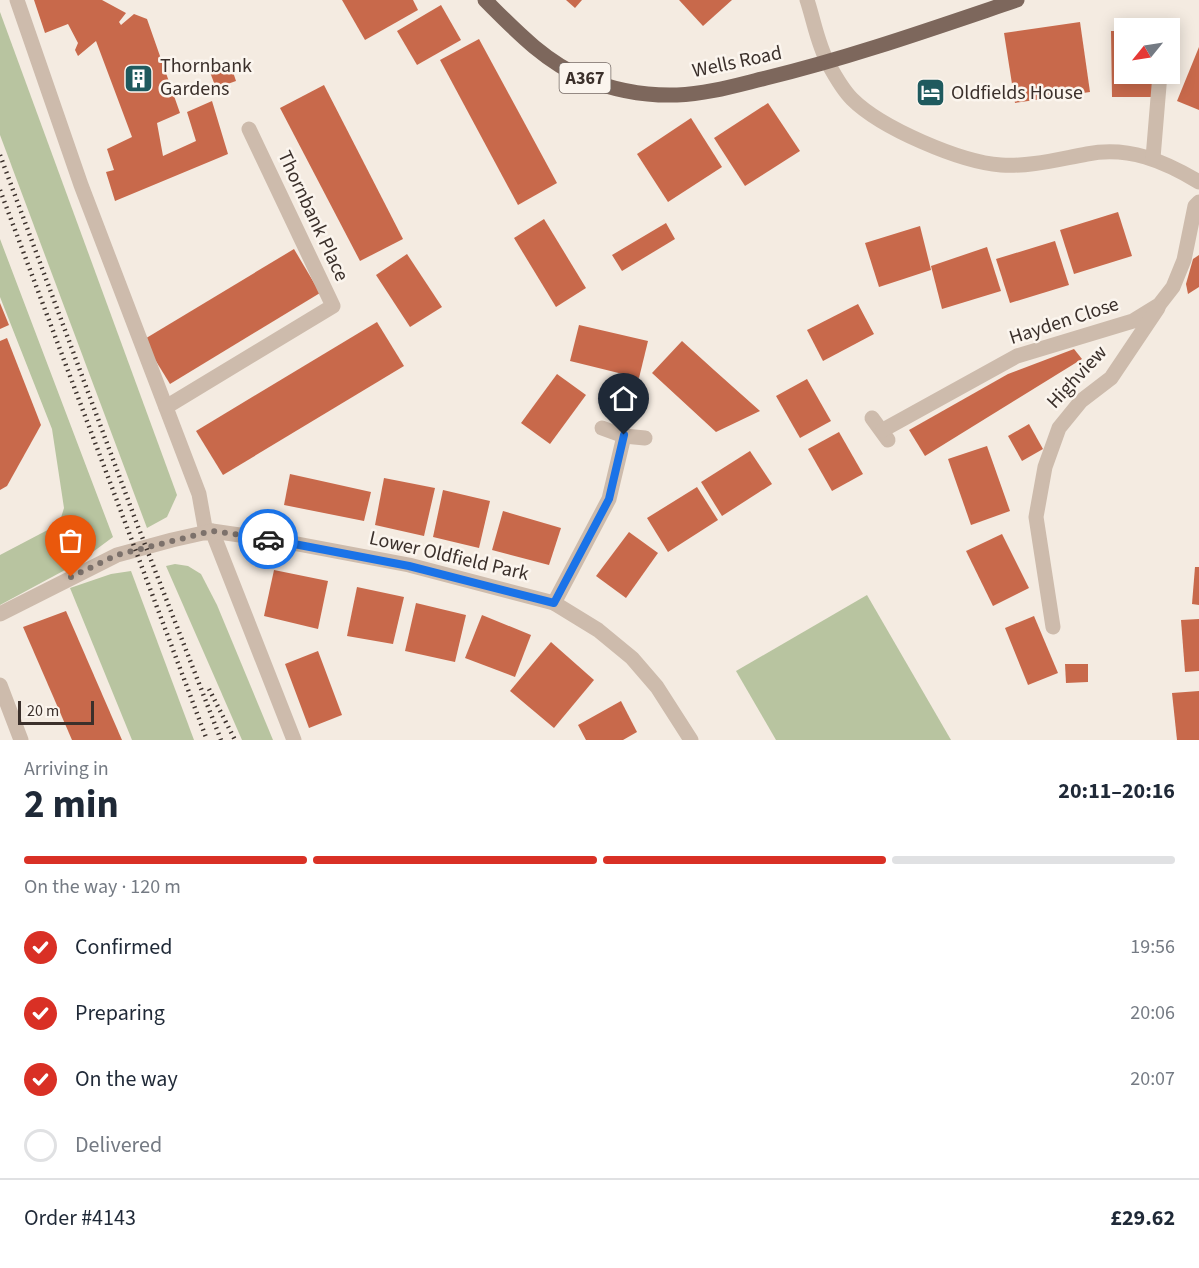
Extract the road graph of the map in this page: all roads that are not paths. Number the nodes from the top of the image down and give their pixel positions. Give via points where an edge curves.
1 (17, 0) edge
2 (485, 0) edge
3 (807, 0) edge
4 (1017, 0) edge
5 (827, 63) junction
6 (1159, 84) edge
7 (249, 129) dead end
8 (1153, 158) junction
9 (1199, 182) edge
10 (1199, 202) edge
11 (1159, 305) junction
12 (166, 407) junction
13 (872, 418) dead end
14 (602, 428) dead end
15 (624, 435) junction
16 (645, 438) dead end
17 (209, 532) junction
18 (554, 603) junction
19 (0, 614) edge
20 (1053, 627) dead end
21 (0, 685) edge
22 (21, 740) edge
23 (294, 740) edge
24 (691, 740) edge

1 - 12 street via 81,185
2 - 5 main road, Wells Road / A367 via 551,59 582,77 622,90 678,95 710,92
3 - 5 street
4 - 5 main road, Wells Road / A367
5 - 8 street via 851,99 894,130 945,150 1000,165 1043,163 1090,153 1127,152
6 - 8 street
7 - 12 street, Thornbank Place via 333,306
8 - 9 street
10 - 11 street, Hayden Close via 1184,260 1173,287
11 - 13 street, Hayden Close via 1133,321 1017,356 885,435
11 - 20 street, Highview via 1112,378 1081,401 1059,428 1045,467 1036,517
12 - 17 street
14 - 15 street
15 - 16 street
15 - 18 street via 609,499
17 - 18 street, Lower Oldfield Park via 409,566
17 - 19 street via 117,555
17 - 23 street
18 - 24 street, Lower Oldfield Park via 598,630 632,658 657,687
21 - 22 street

